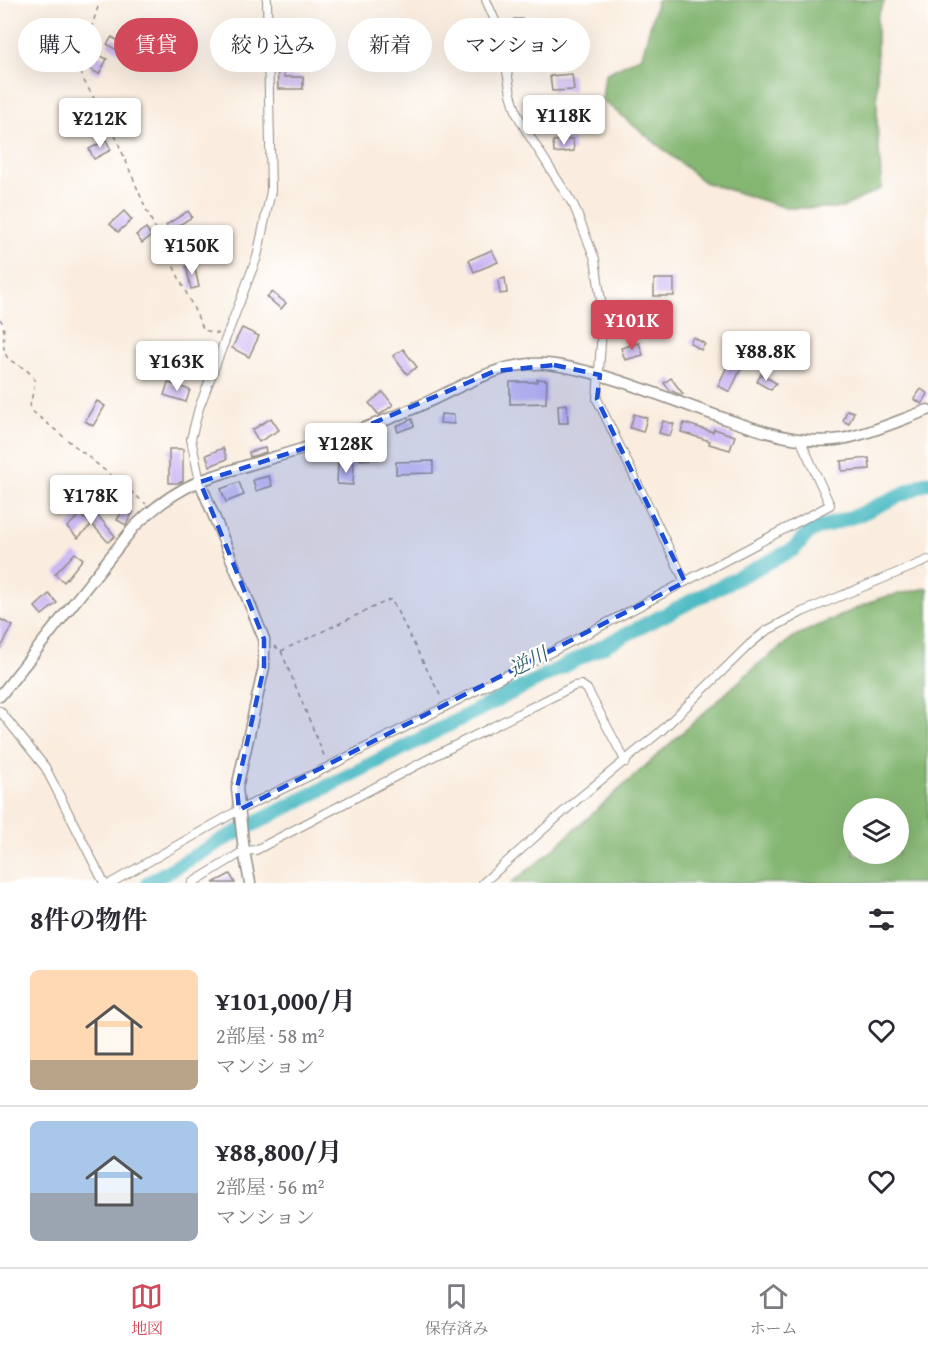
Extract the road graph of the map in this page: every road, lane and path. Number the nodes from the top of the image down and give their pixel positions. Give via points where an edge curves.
1 (267, 0) edge
2 (486, 0) edge
3 (98, 7) dead end
4 (0, 319) edge
5 (225, 336) junction
6 (600, 375) junction
7 (928, 410) edge
8 (800, 439) junction
9 (200, 482) junction
10 (152, 509) junction
11 (928, 560) edge
12 (685, 582) junction
13 (0, 696) edge
14 (446, 706) junction
15 (0, 711) edge
16 (626, 762) junction
17 (328, 767) junction
18 (239, 810) junction
19 (244, 851) junction
20 (104, 883) edge
21 (111, 883) edge
22 (192, 883) edge
23 (250, 883) edge
24 (483, 883) edge

1 - 5 street via 271,191 257,257
2 - 6 street via 500,32 517,114 574,206 595,259 603,315
3 - 5 path via 90,32 75,56 84,81 114,133 204,330
4 - 10 path via 4,324 7,358 32,373 32,411
5 - 9 street via 191,439
6 - 8 street via 768,434
6 - 9 street via 554,365 526,364 495,371 345,435
6 - 12 street via 597,399
7 - 8 street via 841,439
8 - 12 street via 830,505
9 - 10 street
9 - 18 street via 264,639 264,667 237,788
10 - 13 street
11 - 16 street via 766,631
12 - 14 street
14 - 17 street
14 - 17 path via 392,599 281,651
15 - 20 street via 45,766
16 - 19 street via 587,689 574,686 256,850
16 - 24 street
17 - 18 street
18 - 19 street
18 - 21 street
19 - 22 street
19 - 23 street

